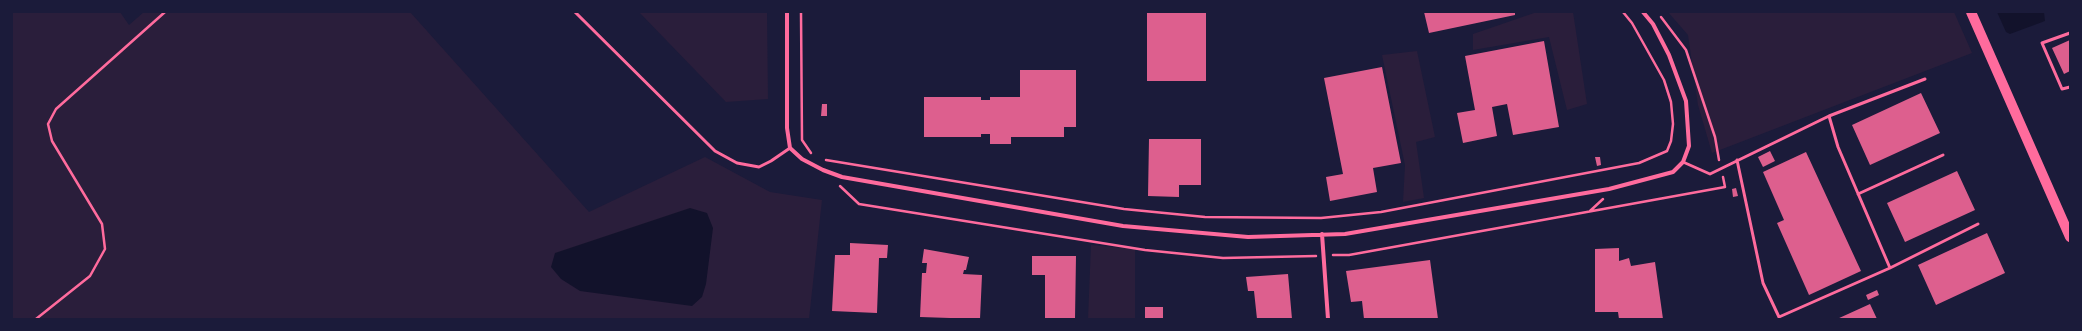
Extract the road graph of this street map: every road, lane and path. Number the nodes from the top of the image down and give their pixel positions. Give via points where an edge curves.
1 (165, 12) edge
2 (575, 12) edge
3 (787, 12) edge
4 (801, 12) edge
5 (1623, 12) edge
6 (1642, 12) edge
7 (1971, 12) edge
8 (2070, 33) edge
9 (1925, 78) dead end
10 (2070, 87) edge
11 (1829, 116) junction
12 (790, 148) junction
13 (815, 155) dead end
14 (1943, 155) dead end
15 (820, 158) dead end
16 (1737, 160) junction
17 (1683, 162) junction
18 (1858, 194) junction
19 (1978, 224) dead end
20 (1322, 234) junction
21 (2070, 238) edge
22 (1890, 268) junction
23 (36, 319) edge
24 (1328, 319) edge

1 - 23 path via 56,109 48,124 52,141 102,224 105,249 90,276
2 - 12 lane via 715,151 737,163 759,167
3 - 12 street via 787,128
4 - 13 path via 802,140 810,153
5 - 15 path via 1632,23 1666,87 1671,102 1672,141 1667,151 1639,163 1381,212 1321,218 1205,217 1124,209
6 - 17 street via 1653,24 1669,55 1686,101 1689,146
7 - 21 main road
8 - 10 lane via 2042,44 2062,89
9 - 11 lane
11 - 16 lane
11 - 18 lane via 1838,147
12 - 20 street via 802,160 842,177 1123,226 1248,237
14 - 18 lane
16 - 17 lane via 1710,174
16 - 22 lane via 1763,283 1780,317
17 - 20 street via 1673,172 1608,188 1345,234
18 - 22 lane
19 - 22 lane
20 - 24 street

